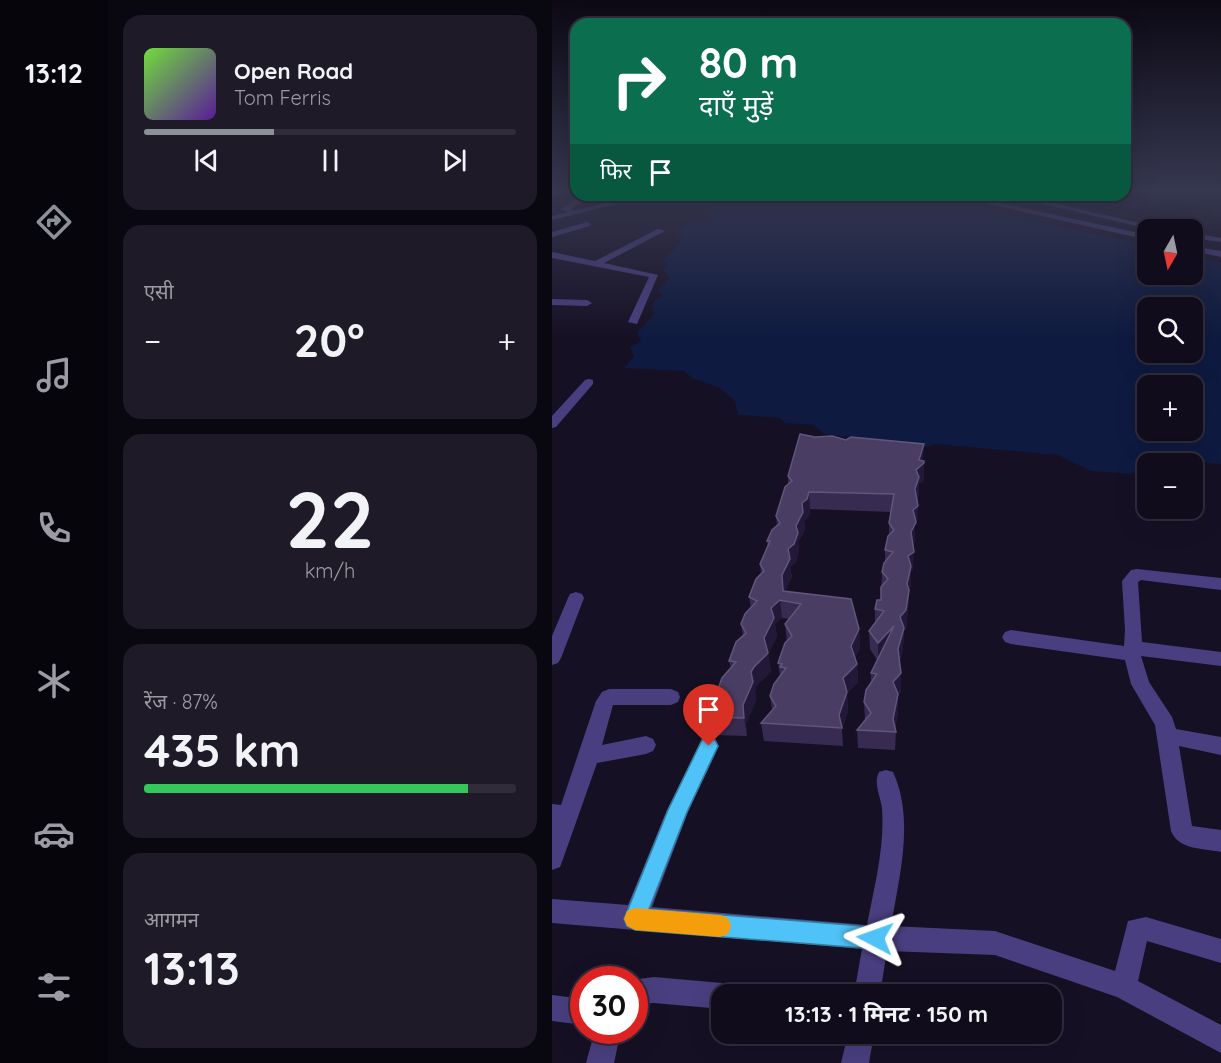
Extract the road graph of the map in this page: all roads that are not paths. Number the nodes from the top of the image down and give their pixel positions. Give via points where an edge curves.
1 (644, 240) edge
2 (1203, 250) edge
3 (1221, 254) edge
4 (552, 255) edge
5 (597, 264) junction
6 (552, 302) edge
7 (587, 303) dead end
8 (633, 322) dead end
9 (589, 382) dead end
10 (552, 424) edge
11 (1221, 584) edge
12 (576, 598) dead end
13 (1011, 636) dead end
14 (1132, 651) junction
15 (552, 658) edge
16 (1221, 659) edge
17 (671, 697) dead end
18 (1168, 736) junction
19 (646, 745) dead end
20 (709, 746) dead end
21 (1221, 746) edge
22 (589, 756) junction
23 (886, 779) dead end
24 (560, 814) edge
25 (1221, 841) edge
26 (552, 859) edge
27 (552, 911) edge
28 (635, 919) junction
29 (875, 938) junction
30 (1221, 951) edge
31 (868, 984) edge
32 (1124, 987) junction
33 (648, 990) edge
34 (711, 995) edge
35 (552, 1008) edge
36 (570, 1010) edge
37 (1221, 1040) edge
38 (605, 1044) edge
39 (859, 1044) edge
40 (600, 1063) edge
41 (855, 1063) edge

1 - 5 street
2 - 3 street
4 - 5 street
5 - 8 street via 654,275
6 - 7 street
9 - 10 street
11 - 14 street via 1137,574 1132,577
12 - 15 street
13 - 14 street
14 - 16 street
14 - 18 street via 1140,684 1162,715
17 - 22 street via 609,697
18 - 21 street
18 - 25 street via 1183,833
19 - 22 street
20 - 28 street via 678,810
22 - 24 street
23 - 29 street via 893,814
24 - 26 street
27 - 28 street
28 - 29 street
29 - 31 street
29 - 32 street via 995,943
30 - 32 street via 1146,929 1137,930
32 - 37 street
33 - 34 street
35 - 36 street
38 - 40 street
39 - 41 street

